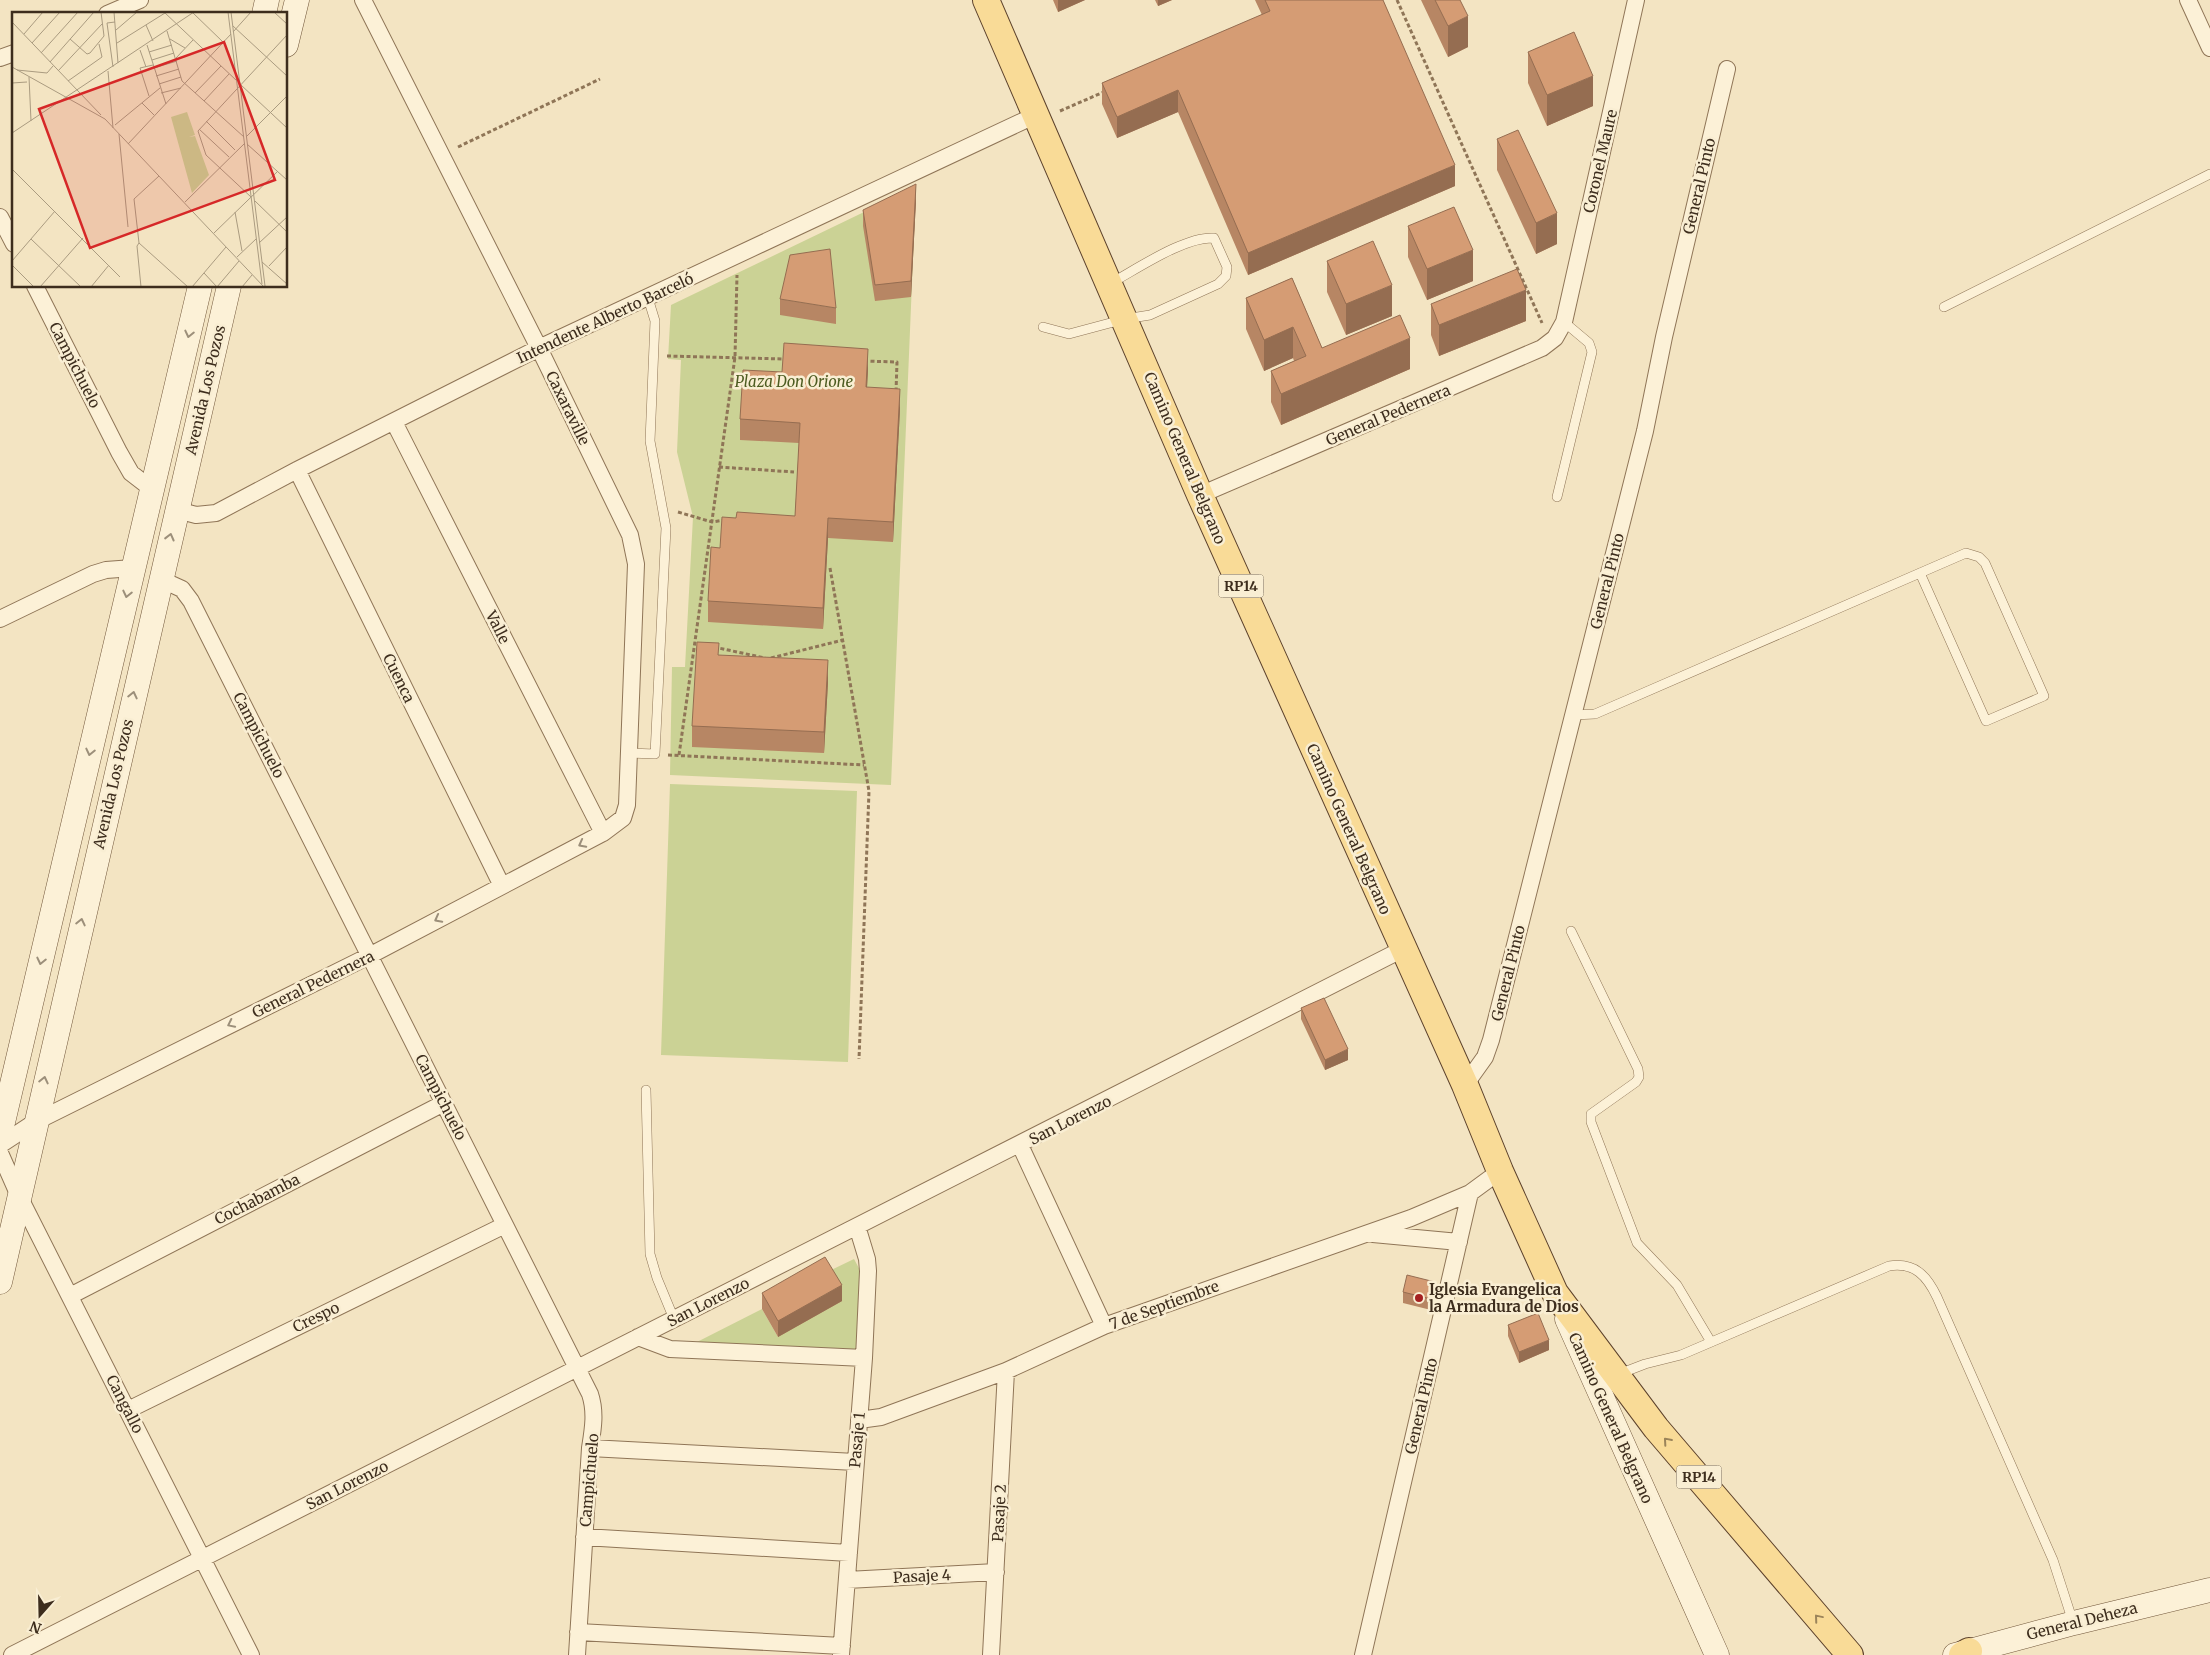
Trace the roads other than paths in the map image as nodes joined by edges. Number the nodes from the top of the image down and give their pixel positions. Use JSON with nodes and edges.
{"nodes":[{"id":1,"x":140,"y":0,"type":"edge"},
{"id":2,"x":297,"y":0,"type":"edge"},
{"id":3,"x":363,"y":0,"type":"edge"},
{"id":4,"x":986,"y":0,"type":"edge"},
{"id":5,"x":1636,"y":0,"type":"edge"},
{"id":6,"x":2188,"y":0,"type":"edge"},
{"id":7,"x":112,"y":12,"type":"edge"},
{"id":8,"x":288,"y":36,"type":"edge"},
{"id":9,"x":2210,"y":48,"type":"edge"},
{"id":10,"x":12,"y":54,"type":"edge"},
{"id":11,"x":0,"y":58,"type":"edge"},
{"id":12,"x":1727,"y":69,"type":"dead end"},
{"id":13,"x":1048,"y":113,"type":"junction"},
{"id":14,"x":2210,"y":174,"type":"edge"},
{"id":15,"x":0,"y":217,"type":"edge"},
{"id":16,"x":12,"y":240,"type":"edge"},
{"id":17,"x":1109,"y":284,"type":"junction"},
{"id":18,"x":36,"y":288,"type":"edge"},
{"id":19,"x":200,"y":288,"type":"edge"},
{"id":20,"x":229,"y":288,"type":"edge"},
{"id":21,"x":648,"y":298,"type":"junction"},
{"id":22,"x":1944,"y":307,"type":"dead end"},
{"id":23,"x":1125,"y":319,"type":"junction"},
{"id":24,"x":1564,"y":322,"type":"junction"},
{"id":25,"x":1042,"y":327,"type":"dead end"},
{"id":26,"x":539,"y":348,"type":"junction"},
{"id":27,"x":394,"y":422,"type":"junction"},
{"id":28,"x":297,"y":470,"type":"junction"},
{"id":29,"x":153,"y":490,"type":"junction"},
{"id":30,"x":1200,"y":495,"type":"junction"},
{"id":31,"x":1557,"y":497,"type":"dead end"},
{"id":32,"x":177,"y":510,"type":"junction"},
{"id":33,"x":133,"y":568,"type":"junction"},
{"id":34,"x":1920,"y":573,"type":"junction"},
{"id":35,"x":160,"y":579,"type":"junction"},
{"id":36,"x":0,"y":619,"type":"edge"},
{"id":37,"x":1574,"y":715,"type":"junction"},
{"id":38,"x":629,"y":753,"type":"junction"},
{"id":39,"x":624,"y":818,"type":"joint"},
{"id":40,"x":603,"y":833,"type":"junction"},
{"id":41,"x":502,"y":886,"type":"junction"},
{"id":42,"x":1571,"y":931,"type":"dead end"},
{"id":43,"x":1403,"y":949,"type":"junction"},
{"id":44,"x":369,"y":956,"type":"junction"},
{"id":45,"x":1465,"y":1084,"type":"junction"},
{"id":46,"x":646,"y":1090,"type":"dead end"},
{"id":47,"x":444,"y":1103,"type":"junction"},
{"id":48,"x":35,"y":1122,"type":"junction"},
{"id":49,"x":0,"y":1135,"type":"edge"},
{"id":50,"x":0,"y":1145,"type":"edge"},
{"id":51,"x":1020,"y":1145,"type":"junction"},
{"id":52,"x":0,"y":1153,"type":"edge"},
{"id":53,"x":1500,"y":1171,"type":"junction"},
{"id":54,"x":1470,"y":1193,"type":"junction"},
{"id":55,"x":19,"y":1196,"type":"junction"},
{"id":56,"x":505,"y":1224,"type":"junction"},
{"id":57,"x":857,"y":1226,"type":"junction"},
{"id":58,"x":1366,"y":1234,"type":"junction"},
{"id":59,"x":1459,"y":1242,"type":"junction"},
{"id":60,"x":0,"y":1282,"type":"edge"},
{"id":61,"x":1556,"y":1293,"type":"junction"},
{"id":62,"x":70,"y":1296,"type":"junction"},
{"id":63,"x":674,"y":1319,"type":"junction"},
{"id":64,"x":1104,"y":1326,"type":"junction"},
{"id":65,"x":638,"y":1337,"type":"junction"},
{"id":66,"x":1711,"y":1342,"type":"junction"},
{"id":67,"x":864,"y":1358,"type":"junction"},
{"id":68,"x":578,"y":1367,"type":"junction"},
{"id":69,"x":1006,"y":1371,"type":"junction"},
{"id":70,"x":1617,"y":1375,"type":"junction"},
{"id":71,"x":128,"y":1410,"type":"junction"},
{"id":72,"x":859,"y":1420,"type":"junction"},
{"id":73,"x":590,"y":1448,"type":"junction"},
{"id":74,"x":855,"y":1462,"type":"junction"},
{"id":75,"x":584,"y":1537,"type":"junction"},
{"id":76,"x":849,"y":1553,"type":"junction"},
{"id":77,"x":204,"y":1558,"type":"junction"},
{"id":78,"x":996,"y":1572,"type":"junction"},
{"id":79,"x":847,"y":1580,"type":"junction"},
{"id":80,"x":2210,"y":1590,"type":"edge"},
{"id":81,"x":2074,"y":1623,"type":"junction"},
{"id":82,"x":578,"y":1632,"type":"junction"},
{"id":83,"x":842,"y":1650,"type":"edge"},
{"id":84,"x":1962,"y":1654,"type":"edge"},
{"id":85,"x":12,"y":1655,"type":"edge"},
{"id":86,"x":251,"y":1655,"type":"edge"},
{"id":87,"x":577,"y":1655,"type":"edge"},
{"id":88,"x":992,"y":1655,"type":"edge"},
{"id":89,"x":1363,"y":1655,"type":"edge"},
{"id":90,"x":1717,"y":1655,"type":"edge"},
{"id":91,"x":1850,"y":1655,"type":"edge"}],
"edges":[{"from":1,"to":7,"type":"street"},
{"from":2,"to":8,"type":"street"},
{"from":3,"to":26,"type":"street","name":"Caxaraville"},
{"from":4,"to":13,"type":"main road","name":"Camino General Belgrano","number":"RP14"},
{"from":5,"to":24,"type":"street","name":"Coronel Maure"},
{"from":6,"to":9,"type":"street"},
{"from":10,"to":11,"type":"street"},
{"from":12,"to":37,"type":"street","name":"General Pinto"},
{"from":13,"to":17,"type":"main road","name":"Camino General Belgrano","number":"RP14"},
{"from":13,"to":21,"type":"street","name":"Intendente Alberto Barceló"},
{"from":14,"to":22,"type":"lane"},
{"from":15,"to":16,"type":"street"},
{"from":17,"to":23,"type":"main road","name":"Camino General Belgrano","number":"RP14"},
{"from":17,"to":23,"type":"lane"},
{"from":18,"to":29,"type":"street","name":"Campichuelo"},
{"from":19,"to":29,"type":"street","name":"Avenida Los Pozos","one_way":true},
{"from":20,"to":32,"type":"street","name":"Avenida Los Pozos"},
{"from":21,"to":26,"type":"street","name":"Intendente Alberto Barceló"},
{"from":21,"to":38,"type":"lane"},
{"from":23,"to":25,"type":"lane"},
{"from":23,"to":30,"type":"main road","name":"Camino General Belgrano","number":"RP14"},
{"from":24,"to":30,"type":"street","name":"General Pedernera"},
{"from":24,"to":31,"type":"lane"},
{"from":26,"to":27,"type":"street","name":"Intendente Alberto Barceló"},
{"from":26,"to":38,"type":"street","name":"Caxaraville"},
{"from":27,"to":28,"type":"street","name":"Intendente Alberto Barceló"},
{"from":27,"to":40,"type":"street","name":"Valle"},
{"from":28,"to":32,"type":"street","name":"Intendente Alberto Barceló"},
{"from":28,"to":41,"type":"street","name":"Cuenca"},
{"from":29,"to":33,"type":"street","name":"Avenida Los Pozos"},
{"from":30,"to":43,"type":"main road","name":"Camino General Belgrano","number":"RP14"},
{"from":35,"to":32,"type":"street","name":"Avenida Los Pozos","one_way":true},
{"from":33,"to":36,"type":"street"},
{"from":33,"to":49,"type":"street","name":"Avenida Los Pozos","one_way":true},
{"from":34,"to":34,"type":"lane"},
{"from":34,"to":37,"type":"lane"},
{"from":35,"to":44,"type":"street","name":"Campichuelo"},
{"from":48,"to":35,"type":"street","name":"Avenida Los Pozos","one_way":true},
{"from":37,"to":45,"type":"street","name":"General Pinto"},
{"from":38,"to":39,"type":"street","name":"Caxaraville"},
{"from":39,"to":40,"type":"street","name":"General Pedernera"},
{"from":40,"to":41,"type":"street","name":"General Pedernera","one_way":true},
{"from":41,"to":44,"type":"street","name":"General Pedernera","one_way":true},
{"from":42,"to":66,"type":"lane"},
{"from":43,"to":45,"type":"main road","name":"Camino General Belgrano","number":"RP14"},
{"from":43,"to":51,"type":"street","name":"San Lorenzo"},
{"from":44,"to":47,"type":"street","name":"Campichuelo"},
{"from":44,"to":48,"type":"street","name":"General Pedernera","one_way":true},
{"from":45,"to":53,"type":"main road","name":"Camino General Belgrano","number":"RP14"},
{"from":46,"to":63,"type":"lane"},
{"from":47,"to":56,"type":"street","name":"Campichuelo"},
{"from":47,"to":62,"type":"street","name":"Cochabamba"},
{"from":48,"to":50,"type":"street","name":"General Pedernera"},
{"from":48,"to":55,"type":"street","name":"Avenida Los Pozos"},
{"from":51,"to":57,"type":"street","name":"San Lorenzo"},
{"from":51,"to":64,"type":"street"},
{"from":52,"to":55,"type":"street","name":"Cangallo"},
{"from":53,"to":54,"type":"street"},
{"from":53,"to":61,"type":"main road","name":"Camino General Belgrano","number":"RP14"},
{"from":54,"to":58,"type":"street","name":"7 de Septiembre"},
{"from":54,"to":59,"type":"street","name":"General Pinto"},
{"from":55,"to":60,"type":"street","name":"Avenida Los Pozos"},
{"from":55,"to":62,"type":"street","name":"Cangallo"},
{"from":56,"to":68,"type":"street","name":"Campichuelo"},
{"from":56,"to":71,"type":"street","name":"Crespo"},
{"from":57,"to":63,"type":"street","name":"San Lorenzo"},
{"from":57,"to":67,"type":"street","name":"Pasaje 1"},
{"from":58,"to":59,"type":"street"},
{"from":58,"to":64,"type":"street","name":"7 de Septiembre"},
{"from":59,"to":89,"type":"street","name":"General Pinto"},
{"from":61,"to":70,"type":"main road","number":"RP14"},
{"from":61,"to":90,"type":"street","name":"Camino General Belgrano"},
{"from":62,"to":71,"type":"street","name":"Cangallo"},
{"from":63,"to":65,"type":"street","name":"San Lorenzo"},
{"from":64,"to":69,"type":"street","name":"7 de Septiembre"},
{"from":65,"to":67,"type":"street"},
{"from":65,"to":68,"type":"street","name":"San Lorenzo"},
{"from":66,"to":70,"type":"lane"},
{"from":66,"to":81,"type":"lane"},
{"from":67,"to":72,"type":"street","name":"Pasaje 1"},
{"from":68,"to":73,"type":"street","name":"Campichuelo"},
{"from":68,"to":77,"type":"street","name":"San Lorenzo"},
{"from":69,"to":72,"type":"street","name":"7 de Septiembre"},
{"from":69,"to":78,"type":"street","name":"Pasaje 2"},
{"from":91,"to":70,"type":"main road","number":"RP14","one_way":true},
{"from":71,"to":77,"type":"street","name":"Cangallo"},
{"from":72,"to":74,"type":"street","name":"Pasaje 1"},
{"from":73,"to":74,"type":"street"},
{"from":73,"to":75,"type":"street","name":"Campichuelo"},
{"from":74,"to":76,"type":"street","name":"Pasaje 1"},
{"from":75,"to":76,"type":"street"},
{"from":75,"to":82,"type":"street","name":"Campichuelo"},
{"from":76,"to":79,"type":"street","name":"Pasaje 1"},
{"from":77,"to":85,"type":"street","name":"San Lorenzo"},
{"from":77,"to":86,"type":"street","name":"Cangallo"},
{"from":78,"to":79,"type":"street","name":"Pasaje 4"},
{"from":78,"to":88,"type":"street","name":"Pasaje 2"},
{"from":79,"to":83,"type":"street","name":"Pasaje 1"},
{"from":80,"to":81,"type":"street","name":"General Deheza"},
{"from":81,"to":84,"type":"street","name":"General Deheza"},
{"from":82,"to":83,"type":"street"},
{"from":82,"to":87,"type":"street","name":"Campichuelo"}]}
